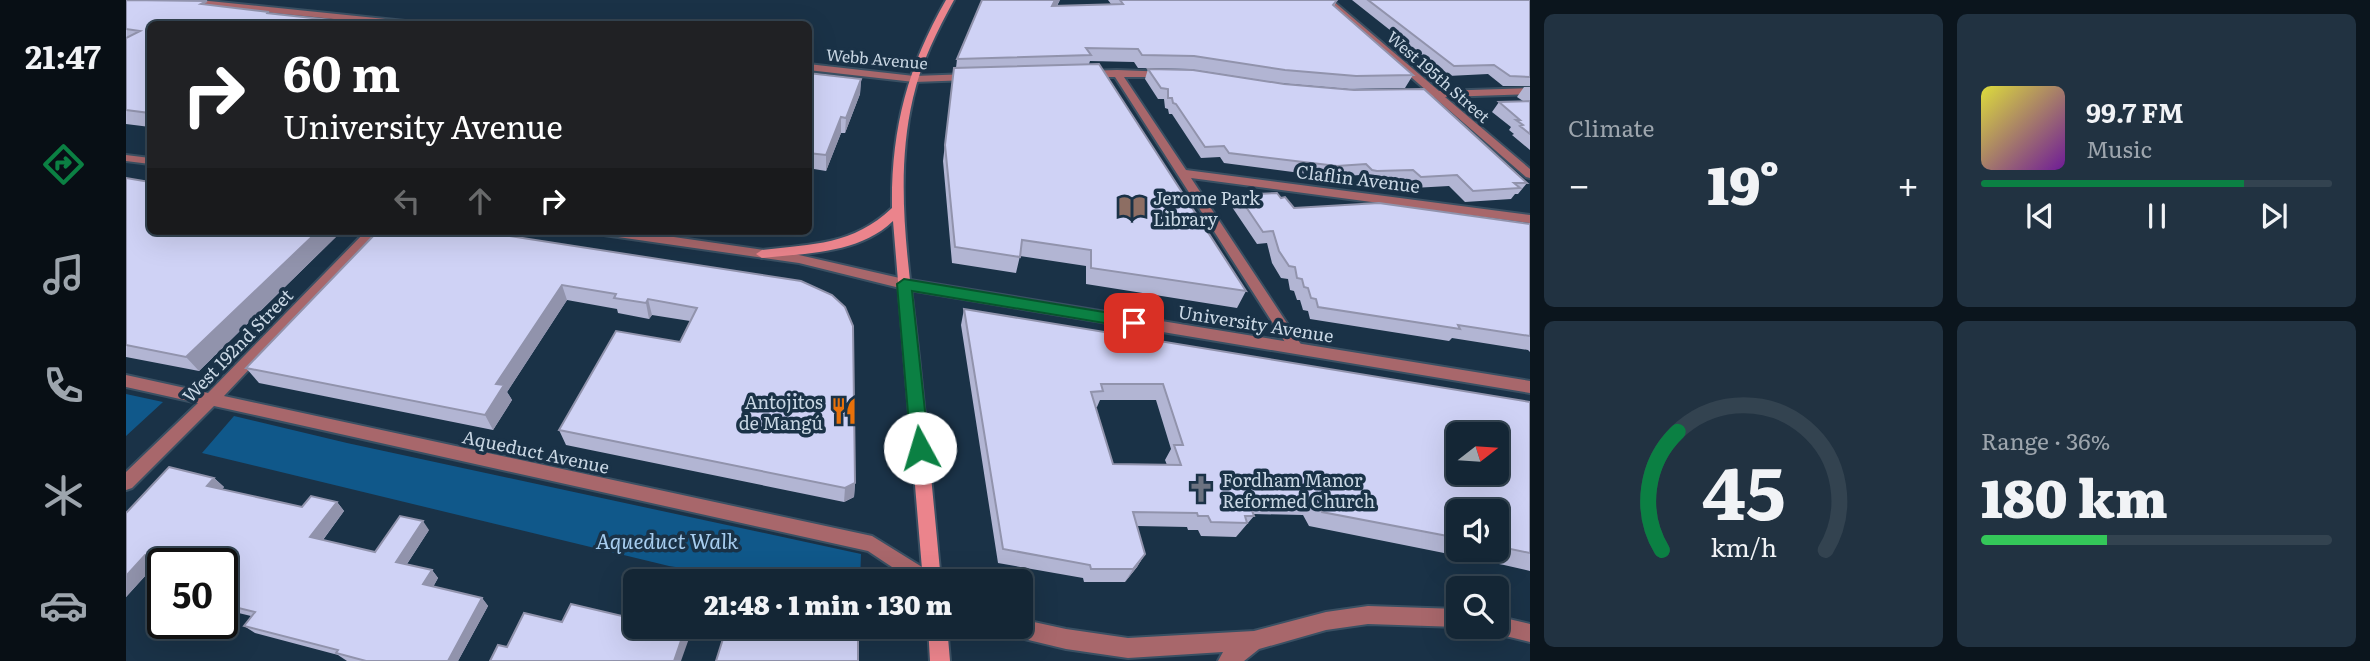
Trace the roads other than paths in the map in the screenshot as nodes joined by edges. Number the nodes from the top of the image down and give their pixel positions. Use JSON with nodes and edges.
{"nodes":[{"id":1,"x":174,"y":0,"type":"edge"},
{"id":2,"x":950,"y":0,"type":"edge"},
{"id":3,"x":1327,"y":0,"type":"edge"},
{"id":4,"x":376,"y":21,"type":"edge"},
{"id":5,"x":812,"y":68,"type":"edge"},
{"id":6,"x":1117,"y":73,"type":"junction"},
{"id":7,"x":1076,"y":74,"type":"edge"},
{"id":8,"x":1177,"y":75,"type":"edge"},
{"id":9,"x":982,"y":77,"type":"edge"},
{"id":10,"x":914,"y":79,"type":"junction"},
{"id":11,"x":1530,"y":91,"type":"edge"},
{"id":12,"x":1400,"y":95,"type":"edge"},
{"id":13,"x":1438,"y":95,"type":"junction"},
{"id":14,"x":126,"y":158,"type":"edge"},
{"id":15,"x":147,"y":161,"type":"edge"},
{"id":16,"x":1182,"y":173,"type":"junction"},
{"id":17,"x":1530,"y":176,"type":"edge"},
{"id":18,"x":899,"y":208,"type":"junction"},
{"id":19,"x":1530,"y":219,"type":"edge"},
{"id":20,"x":369,"y":235,"type":"edge"},
{"id":21,"x":631,"y":235,"type":"edge"},
{"id":22,"x":762,"y":254,"type":"junction"},
{"id":23,"x":904,"y":284,"type":"junction"},
{"id":24,"x":1297,"y":349,"type":"junction"},
{"id":25,"x":126,"y":381,"type":"edge"},
{"id":26,"x":1530,"y":387,"type":"edge"},
{"id":27,"x":212,"y":399,"type":"junction"},
{"id":28,"x":126,"y":483,"type":"edge"},
{"id":29,"x":911,"y":569,"type":"edge"},
{"id":30,"x":929,"y":569,"type":"edge"},
{"id":31,"x":1446,"y":618,"type":"edge"},
{"id":32,"x":1509,"y":628,"type":"edge"},
{"id":33,"x":1033,"y":632,"type":"edge"},
{"id":34,"x":1530,"y":633,"type":"edge"},
{"id":35,"x":938,"y":639,"type":"edge"},
{"id":36,"x":1255,"y":641,"type":"junction"},
{"id":37,"x":940,"y":661,"type":"edge"},
{"id":38,"x":1228,"y":661,"type":"edge"}],
"edges":[{"from":1,"to":4,"type":"street"},
{"from":2,"to":10,"type":"main road"},
{"from":3,"to":13,"type":"street","name":"West 195th Street"},
{"from":5,"to":10,"type":"street","name":"Webb Avenue"},
{"from":6,"to":7,"type":"street"},
{"from":6,"to":8,"type":"street"},
{"from":6,"to":16,"type":"street"},
{"from":9,"to":10,"type":"street","name":"Webb Avenue"},
{"from":10,"to":18,"type":"main road"},
{"from":11,"to":13,"type":"street"},
{"from":12,"to":13,"type":"street"},
{"from":13,"to":17,"type":"street","name":"West 195th Street"},
{"from":14,"to":15,"type":"street"},
{"from":16,"to":19,"type":"street","name":"Claflin Avenue"},
{"from":16,"to":24,"type":"street"},
{"from":18,"to":22,"type":"main road"},
{"from":18,"to":23,"type":"main road"},
{"from":20,"to":27,"type":"street","name":"West 192nd Street"},
{"from":21,"to":22,"type":"street","name":"University Avenue"},
{"from":22,"to":23,"type":"street","name":"University Avenue"},
{"from":23,"to":24,"type":"street","name":"University Avenue"},
{"from":23,"to":30,"type":"main road"},
{"from":24,"to":26,"type":"street","name":"University Avenue"},
{"from":25,"to":27,"type":"street","name":"Aqueduct Avenue"},
{"from":27,"to":28,"type":"street","name":"West 192nd Street"},
{"from":27,"to":29,"type":"street","name":"Aqueduct Avenue"},
{"from":31,"to":36,"type":"street"},
{"from":32,"to":34,"type":"street"},
{"from":33,"to":36,"type":"street"},
{"from":35,"to":37,"type":"main road"},
{"from":36,"to":38,"type":"street"}]}
